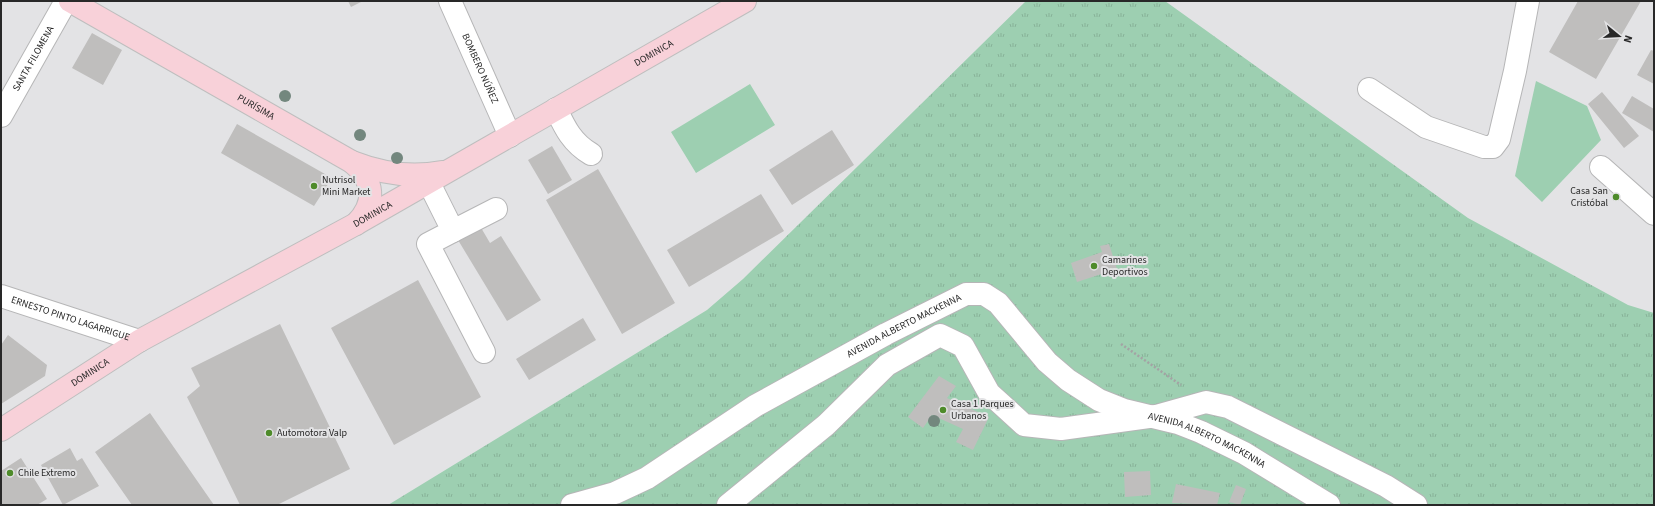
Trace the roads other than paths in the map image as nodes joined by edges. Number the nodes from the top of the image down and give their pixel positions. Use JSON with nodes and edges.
{"nodes":[{"id":1,"x":66,"y":1,"type":"edge"},
{"id":2,"x":70,"y":1,"type":"edge"},
{"id":3,"x":450,"y":1,"type":"edge"},
{"id":4,"x":745,"y":1,"type":"edge"},
{"id":5,"x":1528,"y":1,"type":"edge"},
{"id":6,"x":1369,"y":89,"type":"dead end"},
{"id":7,"x":556,"y":109,"type":"junction"},
{"id":8,"x":1,"y":116,"type":"edge"},
{"id":9,"x":510,"y":136,"type":"junction"},
{"id":10,"x":591,"y":154,"type":"dead end"},
{"id":11,"x":352,"y":162,"type":"junction"},
{"id":12,"x":1601,"y":167,"type":"dead end"},
{"id":13,"x":454,"y":169,"type":"junction"},
{"id":14,"x":429,"y":183,"type":"junction"},
{"id":15,"x":496,"y":208,"type":"dead end"},
{"id":16,"x":1654,"y":214,"type":"edge"},
{"id":17,"x":354,"y":225,"type":"junction"},
{"id":18,"x":453,"y":231,"type":"junction"},
{"id":19,"x":1,"y":296,"type":"edge"},
{"id":20,"x":139,"y":341,"type":"junction"},
{"id":21,"x":484,"y":352,"type":"dead end"},
{"id":22,"x":1156,"y":416,"type":"junction"},
{"id":23,"x":1,"y":430,"type":"edge"},
{"id":24,"x":572,"y":505,"type":"edge"},
{"id":25,"x":728,"y":505,"type":"edge"},
{"id":26,"x":1329,"y":505,"type":"edge"},
{"id":27,"x":1416,"y":505,"type":"edge"}],
"edges":[{"from":1,"to":8,"type":"street","name":"SANTA FILOMENA"},
{"from":2,"to":11,"type":"main road","name":"PURÍSIMA"},
{"from":3,"to":9,"type":"street","name":"BOMBERO NÚÑEZ"},
{"from":4,"to":7,"type":"main road","name":"DOMINICA"},
{"from":5,"to":6,"type":"street"},
{"from":7,"to":9,"type":"main road","name":"DOMINICA"},
{"from":7,"to":10,"type":"street"},
{"from":9,"to":13,"type":"main road","name":"DOMINICA"},
{"from":11,"to":13,"type":"main road","name":"PURÍSIMA"},
{"from":11,"to":17,"type":"main road"},
{"from":12,"to":16,"type":"street"},
{"from":13,"to":14,"type":"main road","name":"DOMINICA"},
{"from":14,"to":17,"type":"main road","name":"DOMINICA"},
{"from":14,"to":18,"type":"street"},
{"from":15,"to":18,"type":"street"},
{"from":17,"to":20,"type":"main road","name":"DOMINICA"},
{"from":18,"to":21,"type":"street"},
{"from":19,"to":20,"type":"street","name":"ERNESTO PINTO LAGARRIGUE"},
{"from":20,"to":23,"type":"main road","name":"DOMINICA"},
{"from":22,"to":24,"type":"street","name":"AVENIDA ALBERTO MACKENNA"},
{"from":22,"to":25,"type":"street"},
{"from":22,"to":26,"type":"street","name":"AVENIDA ALBERTO MACKENNA"},
{"from":22,"to":27,"type":"street"}]}
